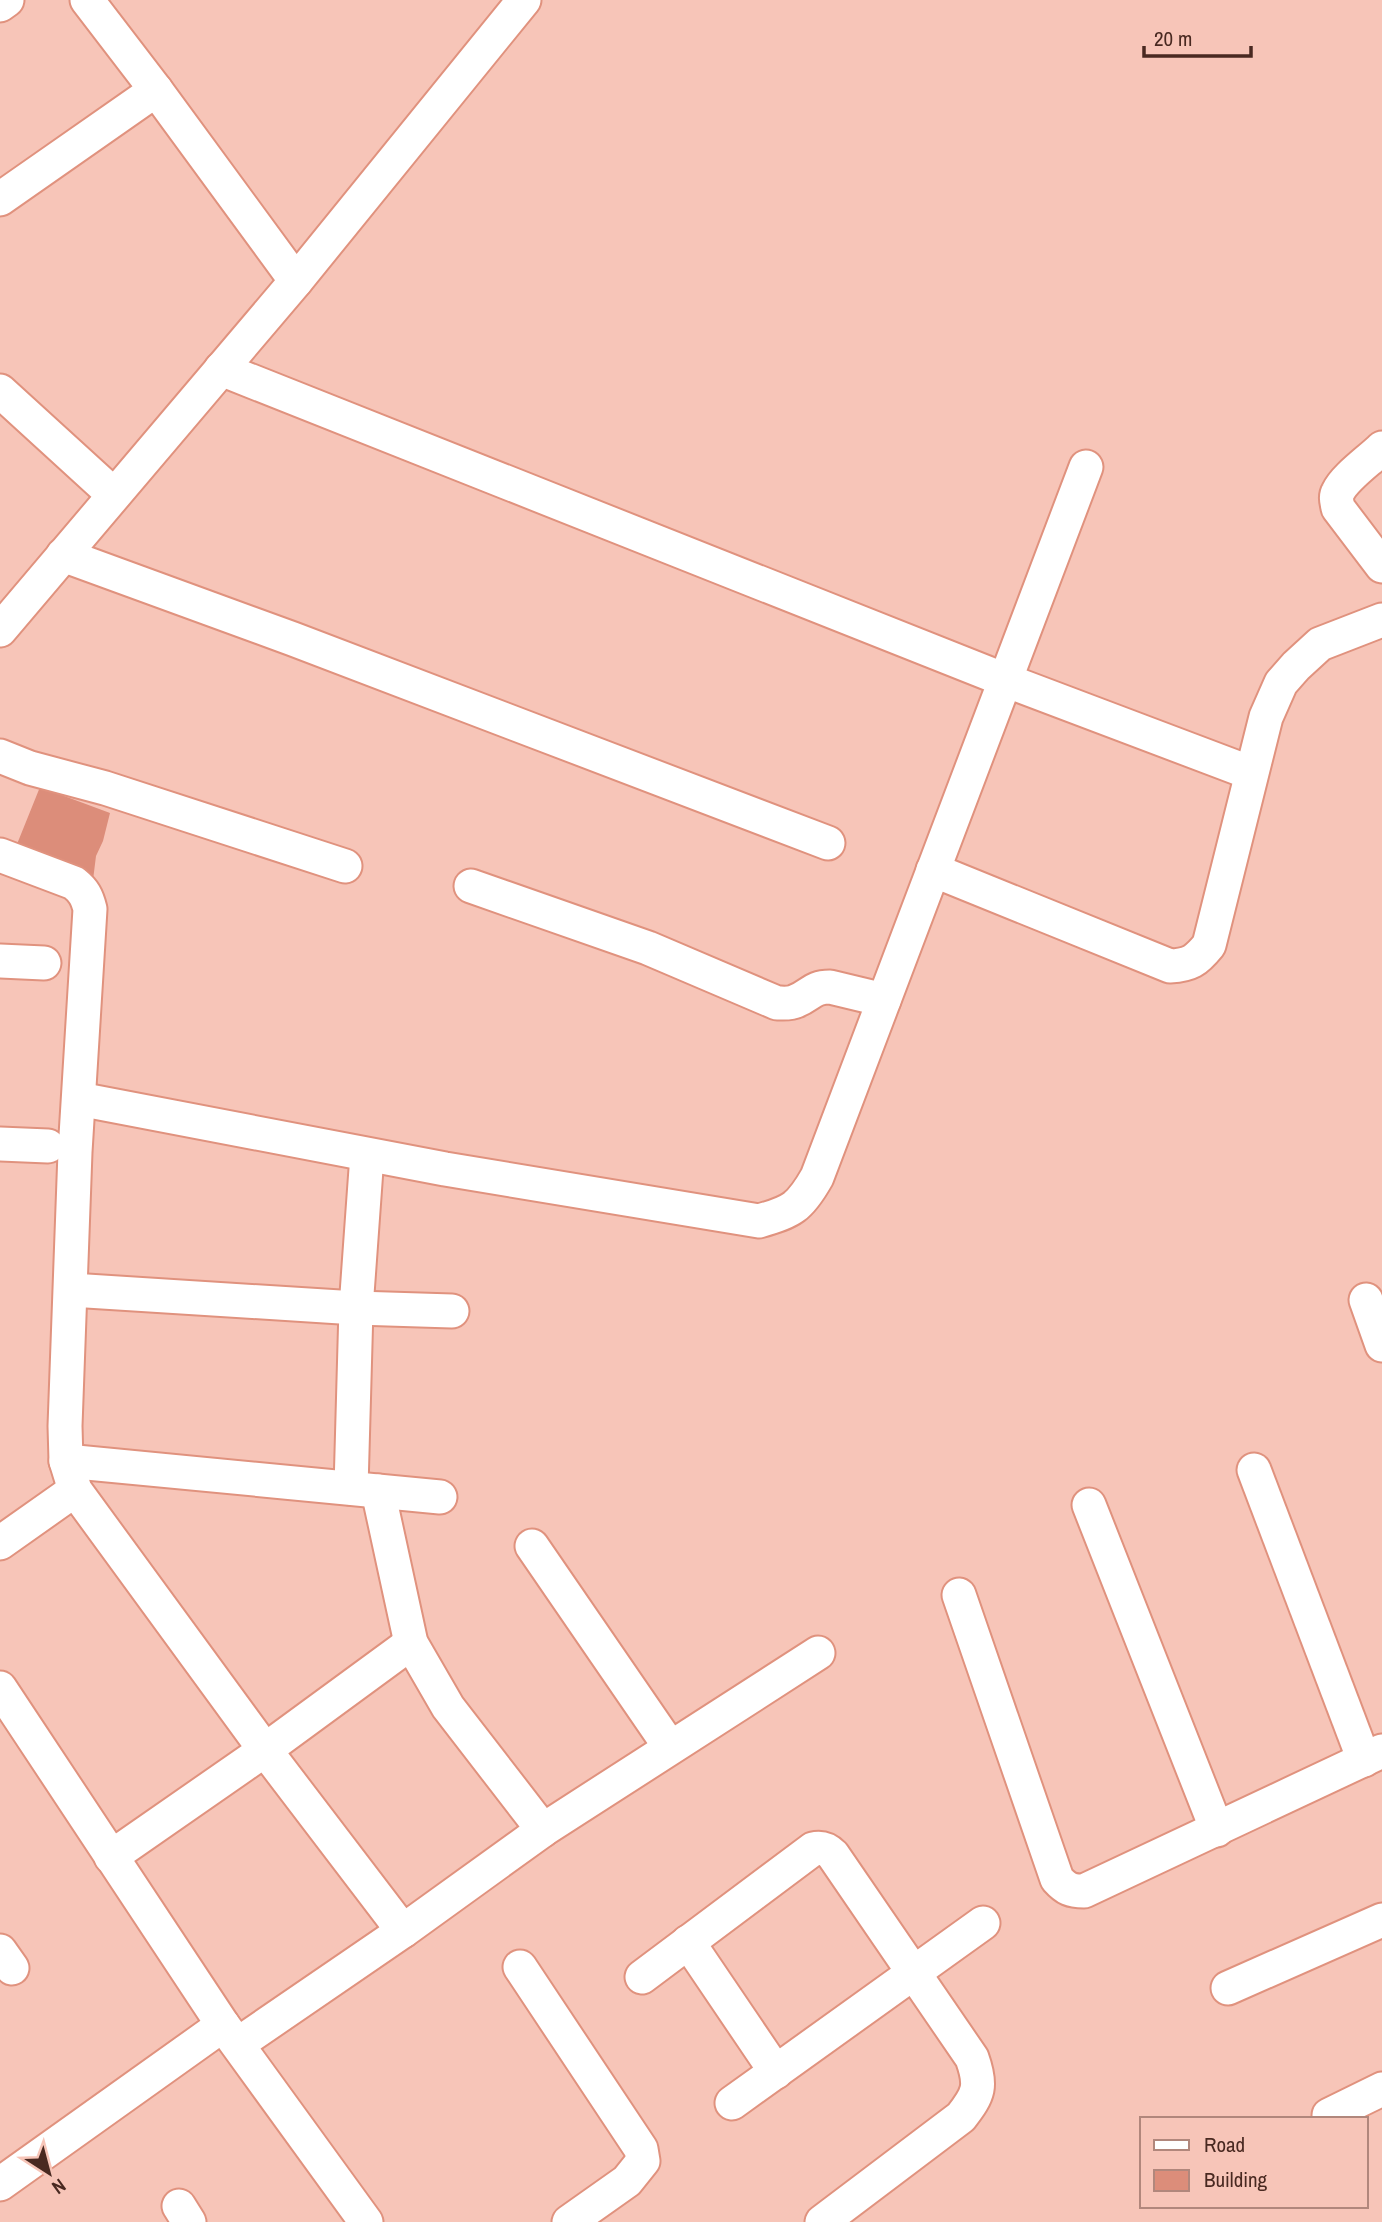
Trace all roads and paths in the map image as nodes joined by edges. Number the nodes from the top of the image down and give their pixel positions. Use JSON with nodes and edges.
{"nodes":[{"id":1,"x":7,"y":0,"type":"edge"},
{"id":2,"x":87,"y":0,"type":"edge"},
{"id":3,"x":524,"y":0,"type":"edge"},
{"id":4,"x":0,"y":5,"type":"edge"},
{"id":5,"x":156,"y":90,"type":"junction"},
{"id":6,"x":0,"y":199,"type":"edge"},
{"id":7,"x":296,"y":281,"type":"junction"},
{"id":8,"x":221,"y":369,"type":"junction"},
{"id":9,"x":0,"y":391,"type":"edge"},
{"id":10,"x":1382,"y":448,"type":"edge"},
{"id":11,"x":1086,"y":467,"type":"dead end"},
{"id":12,"x":114,"y":495,"type":"junction"},
{"id":13,"x":63,"y":555,"type":"junction"},
{"id":14,"x":1382,"y":566,"type":"edge"},
{"id":15,"x":1382,"y":620,"type":"edge"},
{"id":16,"x":0,"y":630,"type":"edge"},
{"id":17,"x":1005,"y":680,"type":"junction"},
{"id":18,"x":0,"y":756,"type":"edge"},
{"id":19,"x":1251,"y":773,"type":"junction"},
{"id":20,"x":828,"y":843,"type":"dead end"},
{"id":21,"x":0,"y":855,"type":"edge"},
{"id":22,"x":345,"y":866,"type":"dead end"},
{"id":23,"x":933,"y":870,"type":"junction"},
{"id":24,"x":471,"y":886,"type":"dead end"},
{"id":25,"x":0,"y":961,"type":"edge"},
{"id":26,"x":44,"y":963,"type":"dead end"},
{"id":27,"x":884,"y":1000,"type":"junction"},
{"id":28,"x":79,"y":1099,"type":"junction"},
{"id":29,"x":0,"y":1144,"type":"edge"},
{"id":30,"x":48,"y":1146,"type":"dead end"},
{"id":31,"x":368,"y":1155,"type":"junction"},
{"id":32,"x":71,"y":1290,"type":"junction"},
{"id":33,"x":1366,"y":1300,"type":"dead end"},
{"id":34,"x":356,"y":1308,"type":"junction"},
{"id":35,"x":452,"y":1311,"type":"dead end"},
{"id":36,"x":1382,"y":1345,"type":"edge"},
{"id":37,"x":1254,"y":1470,"type":"dead end"},
{"id":38,"x":70,"y":1475,"type":"junction"},
{"id":39,"x":364,"y":1489,"type":"junction"},
{"id":40,"x":440,"y":1497,"type":"dead end"},
{"id":41,"x":1089,"y":1505,"type":"dead end"},
{"id":42,"x":0,"y":1543,"type":"edge"},
{"id":43,"x":533,"y":1546,"type":"dead end"},
{"id":44,"x":959,"y":1595,"type":"dead end"},
{"id":45,"x":411,"y":1643,"type":"junction"},
{"id":46,"x":818,"y":1653,"type":"dead end"},
{"id":47,"x":0,"y":1688,"type":"edge"},
{"id":48,"x":670,"y":1747,"type":"junction"},
{"id":49,"x":265,"y":1750,"type":"junction"},
{"id":50,"x":1373,"y":1756,"type":"edge"},
{"id":51,"x":543,"y":1830,"type":"junction"},
{"id":52,"x":1217,"y":1830,"type":"junction"},
{"id":53,"x":111,"y":1857,"type":"junction"},
{"id":54,"x":1382,"y":1920,"type":"edge"},
{"id":55,"x":983,"y":1923,"type":"dead end"},
{"id":56,"x":403,"y":1931,"type":"junction"},
{"id":57,"x":688,"y":1942,"type":"junction"},
{"id":58,"x":520,"y":1967,"type":"dead end"},
{"id":59,"x":914,"y":1973,"type":"junction"},
{"id":60,"x":642,"y":1977,"type":"dead end"},
{"id":61,"x":1228,"y":1987,"type":"dead end"},
{"id":62,"x":230,"y":2034,"type":"junction"},
{"id":63,"x":776,"y":2072,"type":"junction"},
{"id":64,"x":1382,"y":2089,"type":"edge"},
{"id":65,"x":732,"y":2104,"type":"dead end"},
{"id":66,"x":1329,"y":2115,"type":"dead end"},
{"id":67,"x":0,"y":2184,"type":"edge"},
{"id":68,"x":366,"y":2222,"type":"edge"},
{"id":69,"x":569,"y":2222,"type":"edge"},
{"id":70,"x":822,"y":2222,"type":"edge"}],
"edges":[{"from":1,"to":4,"type":"street"},
{"from":2,"to":5,"type":"street"},
{"from":3,"to":7,"type":"street"},
{"from":5,"to":6,"type":"street"},
{"from":5,"to":7,"type":"street"},
{"from":7,"to":8,"type":"street"},
{"from":8,"to":12,"type":"street"},
{"from":8,"to":17,"type":"street"},
{"from":9,"to":12,"type":"street"},
{"from":10,"to":14,"type":"street"},
{"from":11,"to":17,"type":"street"},
{"from":12,"to":13,"type":"street"},
{"from":13,"to":16,"type":"street"},
{"from":13,"to":20,"type":"street"},
{"from":15,"to":19,"type":"street"},
{"from":17,"to":19,"type":"street"},
{"from":17,"to":23,"type":"street"},
{"from":18,"to":22,"type":"street"},
{"from":19,"to":23,"type":"street"},
{"from":21,"to":28,"type":"street"},
{"from":23,"to":27,"type":"street"},
{"from":24,"to":27,"type":"street"},
{"from":25,"to":26,"type":"street"},
{"from":27,"to":31,"type":"street"},
{"from":28,"to":31,"type":"street"},
{"from":28,"to":32,"type":"street"},
{"from":29,"to":30,"type":"street"},
{"from":31,"to":34,"type":"street"},
{"from":32,"to":34,"type":"street"},
{"from":32,"to":38,"type":"street"},
{"from":33,"to":36,"type":"street"},
{"from":34,"to":35,"type":"street"},
{"from":34,"to":39,"type":"street"},
{"from":37,"to":50,"type":"street"},
{"from":38,"to":39,"type":"street"},
{"from":38,"to":42,"type":"street"},
{"from":38,"to":49,"type":"street"},
{"from":39,"to":40,"type":"street"},
{"from":39,"to":45,"type":"street"},
{"from":41,"to":52,"type":"street"},
{"from":43,"to":48,"type":"street"},
{"from":44,"to":52,"type":"street"},
{"from":45,"to":49,"type":"street"},
{"from":45,"to":51,"type":"street"},
{"from":46,"to":48,"type":"street"},
{"from":47,"to":53,"type":"street"},
{"from":48,"to":51,"type":"street"},
{"from":49,"to":53,"type":"street"},
{"from":49,"to":56,"type":"street"},
{"from":50,"to":52,"type":"street"},
{"from":51,"to":56,"type":"street"},
{"from":53,"to":62,"type":"street"},
{"from":54,"to":61,"type":"street"},
{"from":55,"to":59,"type":"street"},
{"from":56,"to":62,"type":"street"},
{"from":57,"to":59,"type":"street"},
{"from":57,"to":60,"type":"street"},
{"from":57,"to":63,"type":"street"},
{"from":58,"to":69,"type":"street"},
{"from":59,"to":63,"type":"street"},
{"from":59,"to":70,"type":"street"},
{"from":62,"to":67,"type":"street"},
{"from":62,"to":68,"type":"street"},
{"from":63,"to":65,"type":"street"},
{"from":64,"to":66,"type":"street"}]}
